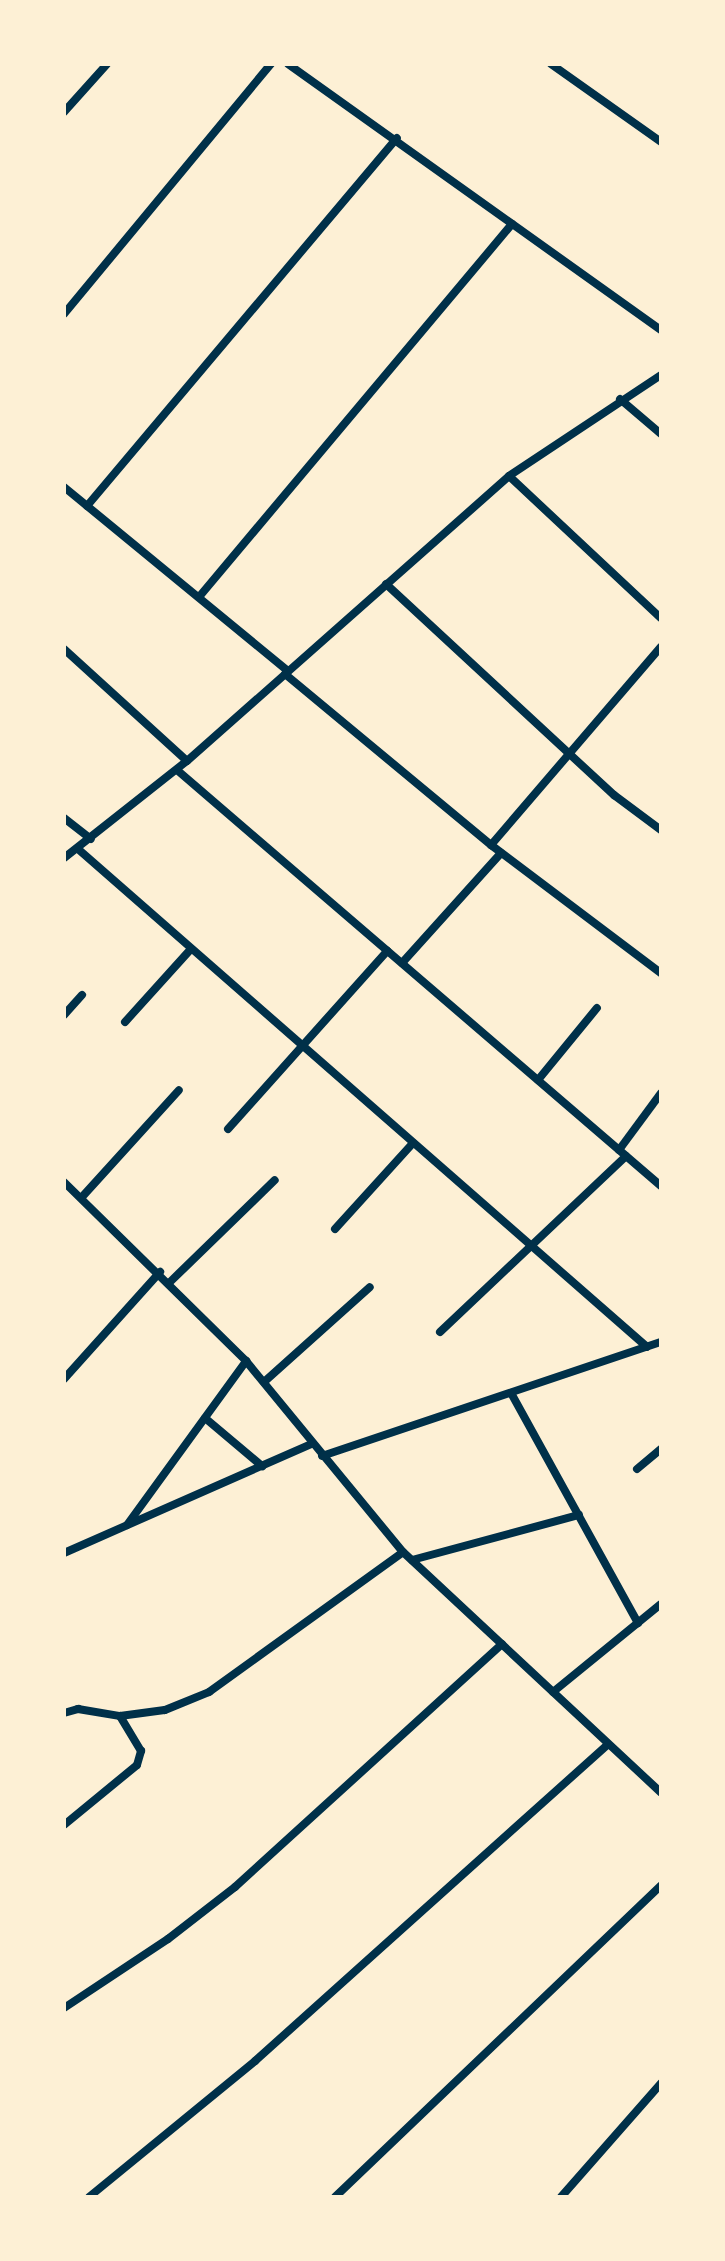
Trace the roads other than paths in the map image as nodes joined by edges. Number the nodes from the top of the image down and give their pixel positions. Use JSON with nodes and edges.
{"nodes":[{"id":1,"x":107,"y":64,"type":"edge"},
{"id":2,"x":271,"y":64,"type":"edge"},
{"id":3,"x":288,"y":64,"type":"edge"},
{"id":4,"x":551,"y":64,"type":"edge"},
{"id":5,"x":64,"y":112,"type":"edge"},
{"id":6,"x":397,"y":138,"type":"junction"},
{"id":7,"x":661,"y":142,"type":"edge"},
{"id":8,"x":512,"y":224,"type":"junction"},
{"id":9,"x":66,"y":307,"type":"edge"},
{"id":10,"x":661,"y":330,"type":"edge"},
{"id":11,"x":661,"y":375,"type":"edge"},
{"id":12,"x":620,"y":399,"type":"junction"},
{"id":13,"x":661,"y":434,"type":"edge"},
{"id":14,"x":509,"y":476,"type":"junction"},
{"id":15,"x":64,"y":487,"type":"edge"},
{"id":16,"x":87,"y":506,"type":"junction"},
{"id":17,"x":386,"y":584,"type":"junction"},
{"id":18,"x":199,"y":597,"type":"junction"},
{"id":19,"x":661,"y":618,"type":"edge"},
{"id":20,"x":661,"y":647,"type":"edge"},
{"id":21,"x":64,"y":649,"type":"edge"},
{"id":22,"x":286,"y":672,"type":"junction"},
{"id":23,"x":569,"y":753,"type":"junction"},
{"id":24,"x":187,"y":761,"type":"junction"},
{"id":25,"x":177,"y":770,"type":"junction"},
{"id":26,"x":64,"y":818,"type":"edge"},
{"id":27,"x":661,"y":830,"type":"edge"},
{"id":28,"x":91,"y":839,"type":"junction"},
{"id":29,"x":491,"y":845,"type":"junction"},
{"id":30,"x":78,"y":849,"type":"junction"},
{"id":31,"x":501,"y":853,"type":"junction"},
{"id":32,"x":64,"y":858,"type":"edge"},
{"id":33,"x":191,"y":949,"type":"junction"},
{"id":34,"x":387,"y":951,"type":"junction"},
{"id":35,"x":402,"y":963,"type":"junction"},
{"id":36,"x":661,"y":973,"type":"edge"},
{"id":37,"x":82,"y":995,"type":"dead end"},
{"id":38,"x":597,"y":1008,"type":"dead end"},
{"id":39,"x":64,"y":1015,"type":"edge"},
{"id":40,"x":125,"y":1022,"type":"dead end"},
{"id":41,"x":302,"y":1046,"type":"junction"},
{"id":42,"x":538,"y":1080,"type":"junction"},
{"id":43,"x":179,"y":1090,"type":"dead end"},
{"id":44,"x":661,"y":1093,"type":"edge"},
{"id":45,"x":228,"y":1129,"type":"dead end"},
{"id":46,"x":413,"y":1143,"type":"junction"},
{"id":47,"x":623,"y":1153,"type":"junction"},
{"id":48,"x":275,"y":1180,"type":"dead end"},
{"id":49,"x":65,"y":1184,"type":"edge"},
{"id":50,"x":661,"y":1186,"type":"edge"},
{"id":51,"x":82,"y":1197,"type":"junction"},
{"id":52,"x":335,"y":1229,"type":"dead end"},
{"id":53,"x":531,"y":1246,"type":"junction"},
{"id":54,"x":160,"y":1272,"type":"junction"},
{"id":55,"x":170,"y":1282,"type":"junction"},
{"id":56,"x":370,"y":1287,"type":"dead end"},
{"id":57,"x":440,"y":1332,"type":"dead end"},
{"id":58,"x":661,"y":1342,"type":"edge"},
{"id":59,"x":647,"y":1347,"type":"junction"},
{"id":60,"x":246,"y":1361,"type":"junction"},
{"id":61,"x":64,"y":1379,"type":"edge"},
{"id":62,"x":264,"y":1382,"type":"junction"},
{"id":63,"x":511,"y":1393,"type":"junction"},
{"id":64,"x":205,"y":1418,"type":"junction"},
{"id":65,"x":311,"y":1444,"type":"junction"},
{"id":66,"x":661,"y":1449,"type":"edge"},
{"id":67,"x":322,"y":1456,"type":"junction"},
{"id":68,"x":262,"y":1466,"type":"junction"},
{"id":69,"x":637,"y":1469,"type":"dead end"},
{"id":70,"x":579,"y":1515,"type":"junction"},
{"id":71,"x":127,"y":1526,"type":"junction"},
{"id":72,"x":403,"y":1552,"type":"junction"},
{"id":73,"x":64,"y":1553,"type":"edge"},
{"id":74,"x":412,"y":1560,"type":"junction"},
{"id":75,"x":661,"y":1604,"type":"edge"},
{"id":76,"x":638,"y":1623,"type":"junction"},
{"id":77,"x":502,"y":1644,"type":"junction"},
{"id":78,"x":553,"y":1692,"type":"junction"},
{"id":79,"x":64,"y":1713,"type":"edge"},
{"id":80,"x":120,"y":1716,"type":"junction"},
{"id":81,"x":608,"y":1744,"type":"junction"},
{"id":82,"x":661,"y":1793,"type":"edge"},
{"id":83,"x":64,"y":1825,"type":"edge"},
{"id":84,"x":661,"y":1885,"type":"edge"},
{"id":85,"x":64,"y":2008,"type":"edge"},
{"id":86,"x":661,"y":2083,"type":"edge"},
{"id":87,"x":89,"y":2197,"type":"edge"},
{"id":88,"x":335,"y":2197,"type":"edge"},
{"id":89,"x":561,"y":2197,"type":"edge"}],
"edges":[{"from":1,"to":5,"type":"street"},
{"from":2,"to":9,"type":"street"},
{"from":3,"to":6,"type":"street"},
{"from":4,"to":7,"type":"street"},
{"from":6,"to":8,"type":"street"},
{"from":6,"to":16,"type":"street"},
{"from":8,"to":10,"type":"street"},
{"from":8,"to":18,"type":"street"},
{"from":11,"to":12,"type":"street"},
{"from":12,"to":13,"type":"street"},
{"from":12,"to":14,"type":"street"},
{"from":14,"to":17,"type":"street"},
{"from":14,"to":19,"type":"street"},
{"from":15,"to":16,"type":"street"},
{"from":16,"to":18,"type":"street"},
{"from":17,"to":22,"type":"street"},
{"from":17,"to":23,"type":"street"},
{"from":18,"to":22,"type":"street"},
{"from":20,"to":23,"type":"street"},
{"from":21,"to":24,"type":"street"},
{"from":22,"to":24,"type":"street"},
{"from":22,"to":29,"type":"street"},
{"from":23,"to":27,"type":"street"},
{"from":23,"to":29,"type":"street"},
{"from":24,"to":25,"type":"street"},
{"from":25,"to":28,"type":"street"},
{"from":25,"to":34,"type":"street"},
{"from":26,"to":28,"type":"street"},
{"from":28,"to":30,"type":"street"},
{"from":29,"to":31,"type":"street"},
{"from":30,"to":32,"type":"street"},
{"from":30,"to":33,"type":"street"},
{"from":31,"to":35,"type":"street"},
{"from":31,"to":36,"type":"street"},
{"from":33,"to":40,"type":"street"},
{"from":33,"to":41,"type":"street"},
{"from":34,"to":35,"type":"street"},
{"from":34,"to":41,"type":"street"},
{"from":35,"to":42,"type":"street"},
{"from":37,"to":39,"type":"street"},
{"from":38,"to":42,"type":"street"},
{"from":41,"to":45,"type":"street"},
{"from":41,"to":46,"type":"street"},
{"from":42,"to":47,"type":"street"},
{"from":43,"to":51,"type":"street"},
{"from":44,"to":47,"type":"street"},
{"from":46,"to":52,"type":"street"},
{"from":46,"to":53,"type":"street"},
{"from":47,"to":50,"type":"street"},
{"from":47,"to":53,"type":"street"},
{"from":48,"to":55,"type":"street"},
{"from":49,"to":51,"type":"street"},
{"from":51,"to":54,"type":"street"},
{"from":53,"to":57,"type":"street"},
{"from":53,"to":59,"type":"street"},
{"from":54,"to":55,"type":"street"},
{"from":54,"to":61,"type":"street"},
{"from":55,"to":60,"type":"street"},
{"from":56,"to":62,"type":"street"},
{"from":58,"to":59,"type":"street"},
{"from":59,"to":63,"type":"street"},
{"from":60,"to":62,"type":"street"},
{"from":60,"to":64,"type":"street"},
{"from":62,"to":65,"type":"street"},
{"from":63,"to":67,"type":"street"},
{"from":63,"to":70,"type":"street"},
{"from":64,"to":68,"type":"street"},
{"from":64,"to":71,"type":"street"},
{"from":65,"to":67,"type":"street"},
{"from":65,"to":68,"type":"street"},
{"from":66,"to":69,"type":"street"},
{"from":67,"to":72,"type":"street"},
{"from":68,"to":71,"type":"street"},
{"from":70,"to":74,"type":"street"},
{"from":70,"to":76,"type":"street"},
{"from":71,"to":73,"type":"street"},
{"from":72,"to":74,"type":"street"},
{"from":72,"to":80,"type":"street"},
{"from":74,"to":77,"type":"street"},
{"from":75,"to":76,"type":"street"},
{"from":76,"to":78,"type":"street"},
{"from":77,"to":78,"type":"street"},
{"from":77,"to":85,"type":"street"},
{"from":78,"to":81,"type":"street"},
{"from":79,"to":80,"type":"street"},
{"from":80,"to":83,"type":"street"},
{"from":81,"to":82,"type":"street"},
{"from":81,"to":87,"type":"street"},
{"from":84,"to":88,"type":"street"},
{"from":86,"to":89,"type":"street"}]}
